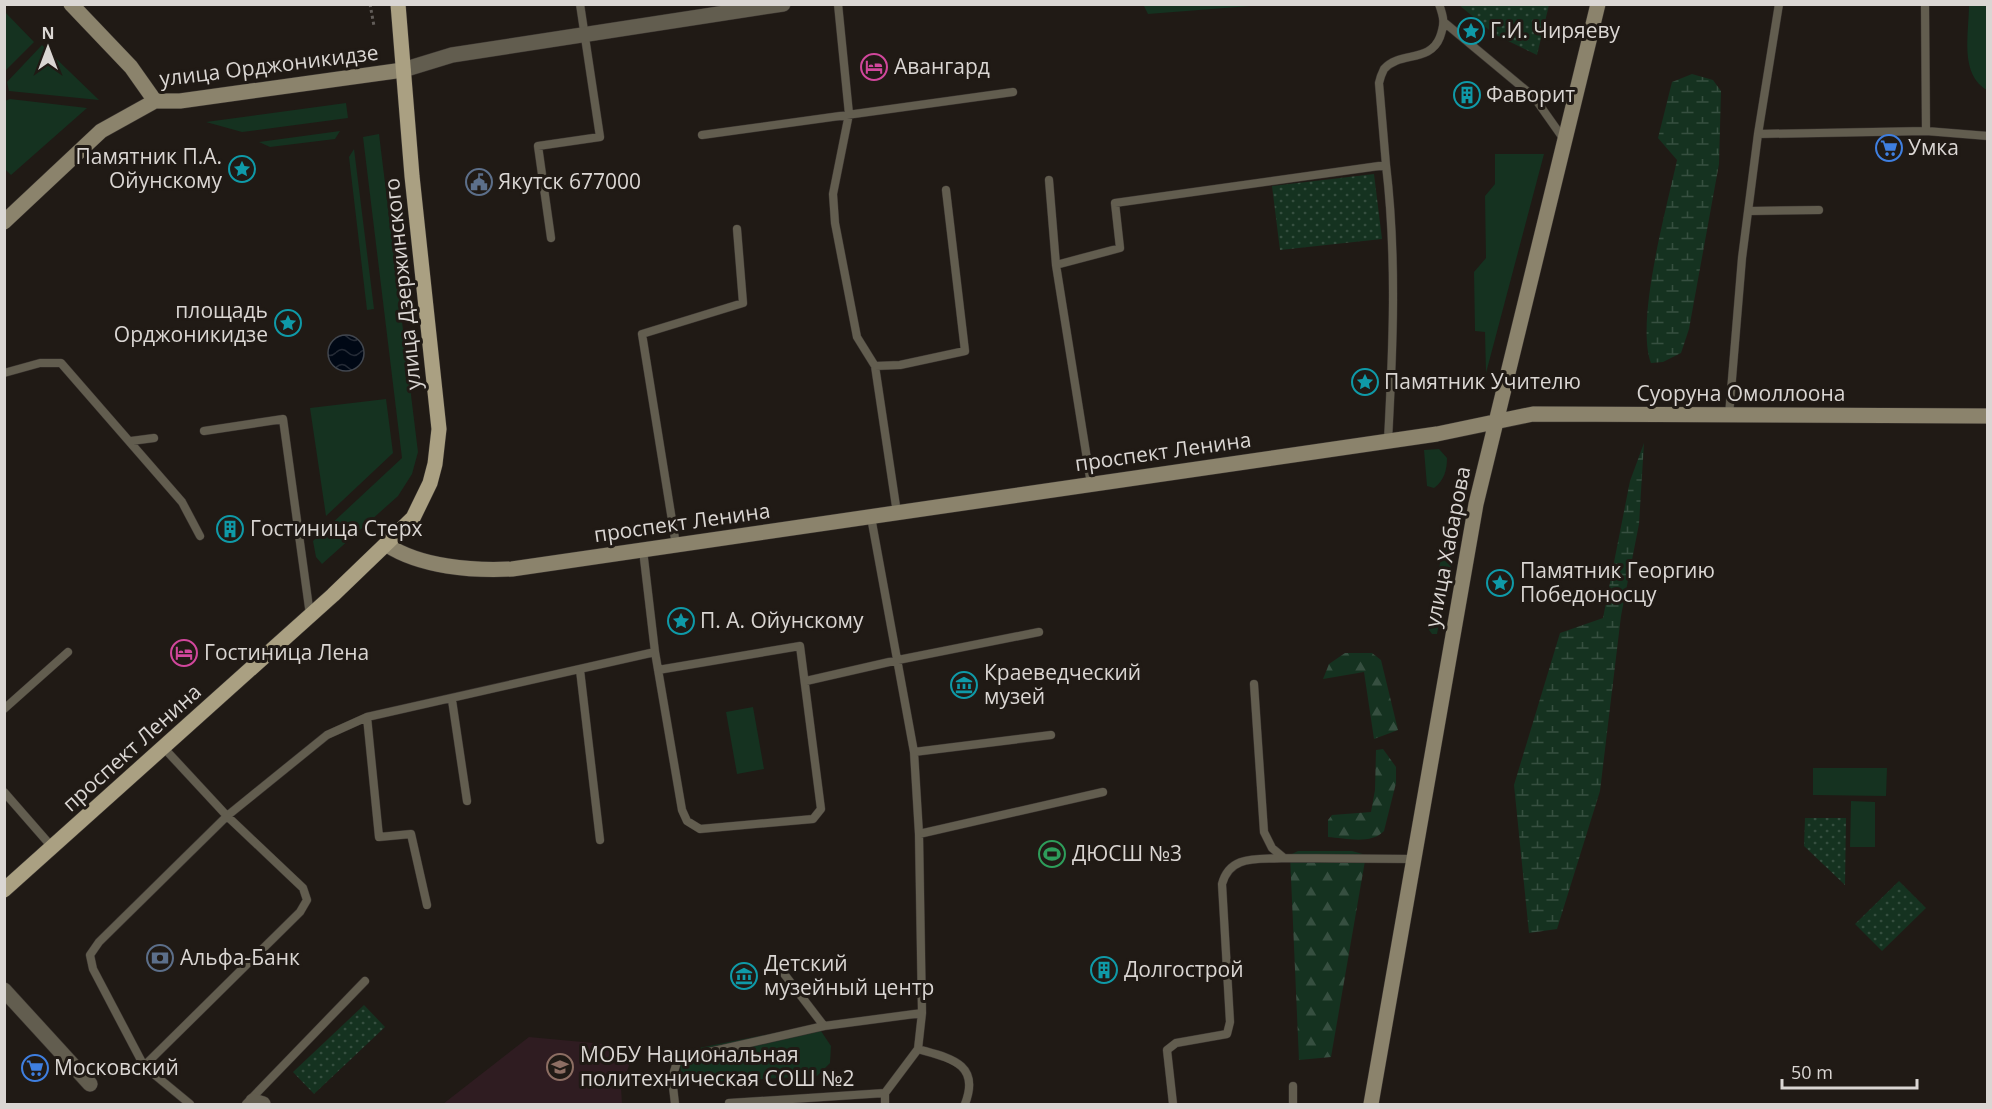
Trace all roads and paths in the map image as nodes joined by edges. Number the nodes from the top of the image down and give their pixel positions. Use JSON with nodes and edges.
{"nodes":[{"id":1,"x":71,"y":4,"type":"edge"},
{"id":2,"x":370,"y":4,"type":"edge"},
{"id":3,"x":398,"y":4,"type":"edge"},
{"id":4,"x":580,"y":4,"type":"edge"},
{"id":5,"x":783,"y":4,"type":"edge"},
{"id":6,"x":838,"y":4,"type":"edge"},
{"id":7,"x":1439,"y":4,"type":"edge"},
{"id":8,"x":1598,"y":4,"type":"edge"},
{"id":9,"x":1779,"y":4,"type":"edge"},
{"id":10,"x":1925,"y":4,"type":"edge"},
{"id":11,"x":1445,"y":23,"type":"junction"},
{"id":12,"x":374,"y":27,"type":"dead end"},
{"id":13,"x":585,"y":34,"type":"junction"},
{"id":14,"x":403,"y":70,"type":"junction"},
{"id":15,"x":1013,"y":92,"type":"dead end"},
{"id":16,"x":155,"y":101,"type":"junction"},
{"id":17,"x":849,"y":114,"type":"junction"},
{"id":18,"x":1926,"y":131,"type":"junction"},
{"id":19,"x":1758,"y":134,"type":"junction"},
{"id":20,"x":702,"y":135,"type":"dead end"},
{"id":21,"x":1988,"y":136,"type":"edge"},
{"id":22,"x":1564,"y":141,"type":"junction"},
{"id":23,"x":1386,"y":165,"type":"junction"},
{"id":24,"x":1049,"y":180,"type":"dead end"},
{"id":25,"x":946,"y":190,"type":"dead end"},
{"id":26,"x":1819,"y":210,"type":"dead end"},
{"id":27,"x":1750,"y":211,"type":"junction"},
{"id":28,"x":4,"y":222,"type":"edge"},
{"id":29,"x":737,"y":230,"type":"dead end"},
{"id":30,"x":551,"y":238,"type":"dead end"},
{"id":31,"x":1056,"y":264,"type":"junction"},
{"id":32,"x":875,"y":366,"type":"junction"},
{"id":33,"x":4,"y":373,"type":"edge"},
{"id":34,"x":1729,"y":415,"type":"junction"},
{"id":35,"x":1988,"y":417,"type":"edge"},
{"id":36,"x":1496,"y":422,"type":"junction"},
{"id":37,"x":204,"y":431,"type":"dead end"},
{"id":38,"x":154,"y":438,"type":"dead end"},
{"id":39,"x":131,"y":441,"type":"junction"},
{"id":40,"x":1388,"y":441,"type":"junction"},
{"id":41,"x":1091,"y":484,"type":"junction"},
{"id":42,"x":897,"y":513,"type":"junction"},
{"id":43,"x":871,"y":517,"type":"junction"},
{"id":44,"x":200,"y":536,"type":"dead end"},
{"id":45,"x":387,"y":544,"type":"junction"},
{"id":46,"x":676,"y":545,"type":"junction"},
{"id":47,"x":644,"y":550,"type":"junction"},
{"id":48,"x":310,"y":615,"type":"junction"},
{"id":49,"x":1039,"y":632,"type":"dead end"},
{"id":50,"x":68,"y":652,"type":"dead end"},
{"id":51,"x":655,"y":652,"type":"junction"},
{"id":52,"x":898,"y":660,"type":"junction"},
{"id":53,"x":580,"y":670,"type":"junction"},
{"id":54,"x":658,"y":670,"type":"junction"},
{"id":55,"x":807,"y":681,"type":"junction"},
{"id":56,"x":1254,"y":684,"type":"dead end"},
{"id":57,"x":452,"y":699,"type":"junction"},
{"id":58,"x":4,"y":709,"type":"edge"},
{"id":59,"x":367,"y":717,"type":"junction"},
{"id":60,"x":1051,"y":735,"type":"dead end"},
{"id":61,"x":163,"y":747,"type":"junction"},
{"id":62,"x":914,"y":752,"type":"junction"},
{"id":63,"x":4,"y":792,"type":"edge"},
{"id":64,"x":1103,"y":792,"type":"dead end"},
{"id":65,"x":467,"y":801,"type":"dead end"},
{"id":66,"x":226,"y":816,"type":"junction"},
{"id":67,"x":919,"y":834,"type":"junction"},
{"id":68,"x":600,"y":840,"type":"dead end"},
{"id":69,"x":52,"y":847,"type":"junction"},
{"id":70,"x":1284,"y":858,"type":"junction"},
{"id":71,"x":1414,"y":859,"type":"junction"},
{"id":72,"x":4,"y":890,"type":"edge"},
{"id":73,"x":427,"y":905,"type":"dead end"},
{"id":74,"x":775,"y":962,"type":"dead end"},
{"id":75,"x":365,"y":981,"type":"dead end"},
{"id":76,"x":4,"y":990,"type":"edge"},
{"id":77,"x":922,"y":1013,"type":"junction"},
{"id":78,"x":824,"y":1026,"type":"junction"},
{"id":79,"x":918,"y":1049,"type":"junction"},
{"id":80,"x":144,"y":1066,"type":"junction"},
{"id":81,"x":90,"y":1084,"type":"dead end"},
{"id":82,"x":1293,"y":1086,"type":"dead end"},
{"id":83,"x":885,"y":1093,"type":"junction"},
{"id":84,"x":254,"y":1103,"type":"edge"},
{"id":85,"x":729,"y":1103,"type":"edge"},
{"id":86,"x":190,"y":1104,"type":"edge"},
{"id":87,"x":675,"y":1104,"type":"edge"},
{"id":88,"x":885,"y":1104,"type":"edge"},
{"id":89,"x":964,"y":1104,"type":"edge"},
{"id":90,"x":1173,"y":1104,"type":"edge"},
{"id":91,"x":1293,"y":1104,"type":"edge"},
{"id":92,"x":1371,"y":1104,"type":"edge"}],
"edges":[{"from":1,"to":16,"type":"main road"},
{"from":2,"to":12,"type":"path"},
{"from":3,"to":14,"type":"main road","name":"улица Дзержинского"},
{"from":4,"to":13,"type":"lane"},
{"from":5,"to":13,"type":"street"},
{"from":6,"to":17,"type":"lane"},
{"from":7,"to":11,"type":"lane"},
{"from":8,"to":22,"type":"main road","name":"улица Хабарова"},
{"from":9,"to":19,"type":"lane"},
{"from":10,"to":18,"type":"lane"},
{"from":11,"to":22,"type":"lane"},
{"from":11,"to":23,"type":"lane"},
{"from":13,"to":14,"type":"street"},
{"from":13,"to":30,"type":"lane"},
{"from":14,"to":16,"type":"main road","name":"улица Орджоникидзе"},
{"from":14,"to":45,"type":"main road","name":"улица Дзержинского"},
{"from":15,"to":17,"type":"lane"},
{"from":16,"to":28,"type":"main road","name":"улица Орджоникидзе"},
{"from":17,"to":20,"type":"lane"},
{"from":17,"to":32,"type":"lane"},
{"from":18,"to":19,"type":"lane"},
{"from":18,"to":21,"type":"lane"},
{"from":19,"to":27,"type":"lane"},
{"from":22,"to":36,"type":"main road","name":"улица Хабарова"},
{"from":23,"to":31,"type":"lane"},
{"from":23,"to":40,"type":"lane"},
{"from":24,"to":31,"type":"lane"},
{"from":25,"to":32,"type":"lane"},
{"from":26,"to":27,"type":"lane"},
{"from":27,"to":34,"type":"lane"},
{"from":29,"to":46,"type":"lane"},
{"from":31,"to":41,"type":"lane"},
{"from":32,"to":42,"type":"lane"},
{"from":33,"to":39,"type":"lane"},
{"from":34,"to":35,"type":"main road","name":"Суоруна Омоллоона"},
{"from":34,"to":36,"type":"main road","name":"Суоруна Омоллоона"},
{"from":36,"to":40,"type":"main road","name":"проспект Ленина"},
{"from":36,"to":71,"type":"main road","name":"улица Хабарова"},
{"from":37,"to":48,"type":"lane"},
{"from":38,"to":39,"type":"lane"},
{"from":39,"to":44,"type":"lane"},
{"from":40,"to":41,"type":"main road","name":"проспект Ленина"},
{"from":41,"to":42,"type":"main road","name":"проспект Ленина"},
{"from":42,"to":43,"type":"main road","name":"проспект Ленина"},
{"from":43,"to":46,"type":"main road","name":"проспект Ленина"},
{"from":43,"to":52,"type":"lane"},
{"from":45,"to":47,"type":"main road","name":"проспект Ленина"},
{"from":45,"to":48,"type":"main road","name":"проспект Ленина"},
{"from":46,"to":47,"type":"main road","name":"проспект Ленина"},
{"from":47,"to":51,"type":"lane"},
{"from":48,"to":61,"type":"main road","name":"проспект Ленина"},
{"from":49,"to":52,"type":"lane"},
{"from":50,"to":58,"type":"lane"},
{"from":51,"to":53,"type":"lane"},
{"from":51,"to":54,"type":"lane"},
{"from":52,"to":55,"type":"lane"},
{"from":52,"to":62,"type":"lane"},
{"from":53,"to":57,"type":"lane"},
{"from":53,"to":68,"type":"lane"},
{"from":54,"to":55,"type":"lane"},
{"from":54,"to":55,"type":"lane"},
{"from":56,"to":70,"type":"lane"},
{"from":57,"to":59,"type":"lane"},
{"from":57,"to":65,"type":"lane"},
{"from":59,"to":66,"type":"lane"},
{"from":59,"to":73,"type":"lane"},
{"from":60,"to":62,"type":"lane"},
{"from":61,"to":66,"type":"lane"},
{"from":61,"to":69,"type":"main road","name":"проспект Ленина"},
{"from":62,"to":67,"type":"lane"},
{"from":63,"to":69,"type":"lane"},
{"from":64,"to":67,"type":"lane"},
{"from":66,"to":80,"type":"lane"},
{"from":66,"to":80,"type":"lane"},
{"from":67,"to":77,"type":"lane"},
{"from":69,"to":72,"type":"main road","name":"проспект Ленина"},
{"from":70,"to":71,"type":"lane"},
{"from":70,"to":90,"type":"lane"},
{"from":71,"to":92,"type":"main road","name":"улица Хабарова"},
{"from":74,"to":78,"type":"lane"},
{"from":75,"to":84,"type":"lane"},
{"from":76,"to":81,"type":"street"},
{"from":77,"to":78,"type":"lane"},
{"from":77,"to":79,"type":"lane"},
{"from":78,"to":87,"type":"lane"},
{"from":79,"to":83,"type":"lane"},
{"from":79,"to":89,"type":"lane"},
{"from":80,"to":86,"type":"lane"},
{"from":82,"to":91,"type":"lane"},
{"from":83,"to":85,"type":"lane"},
{"from":83,"to":88,"type":"lane"}]}
